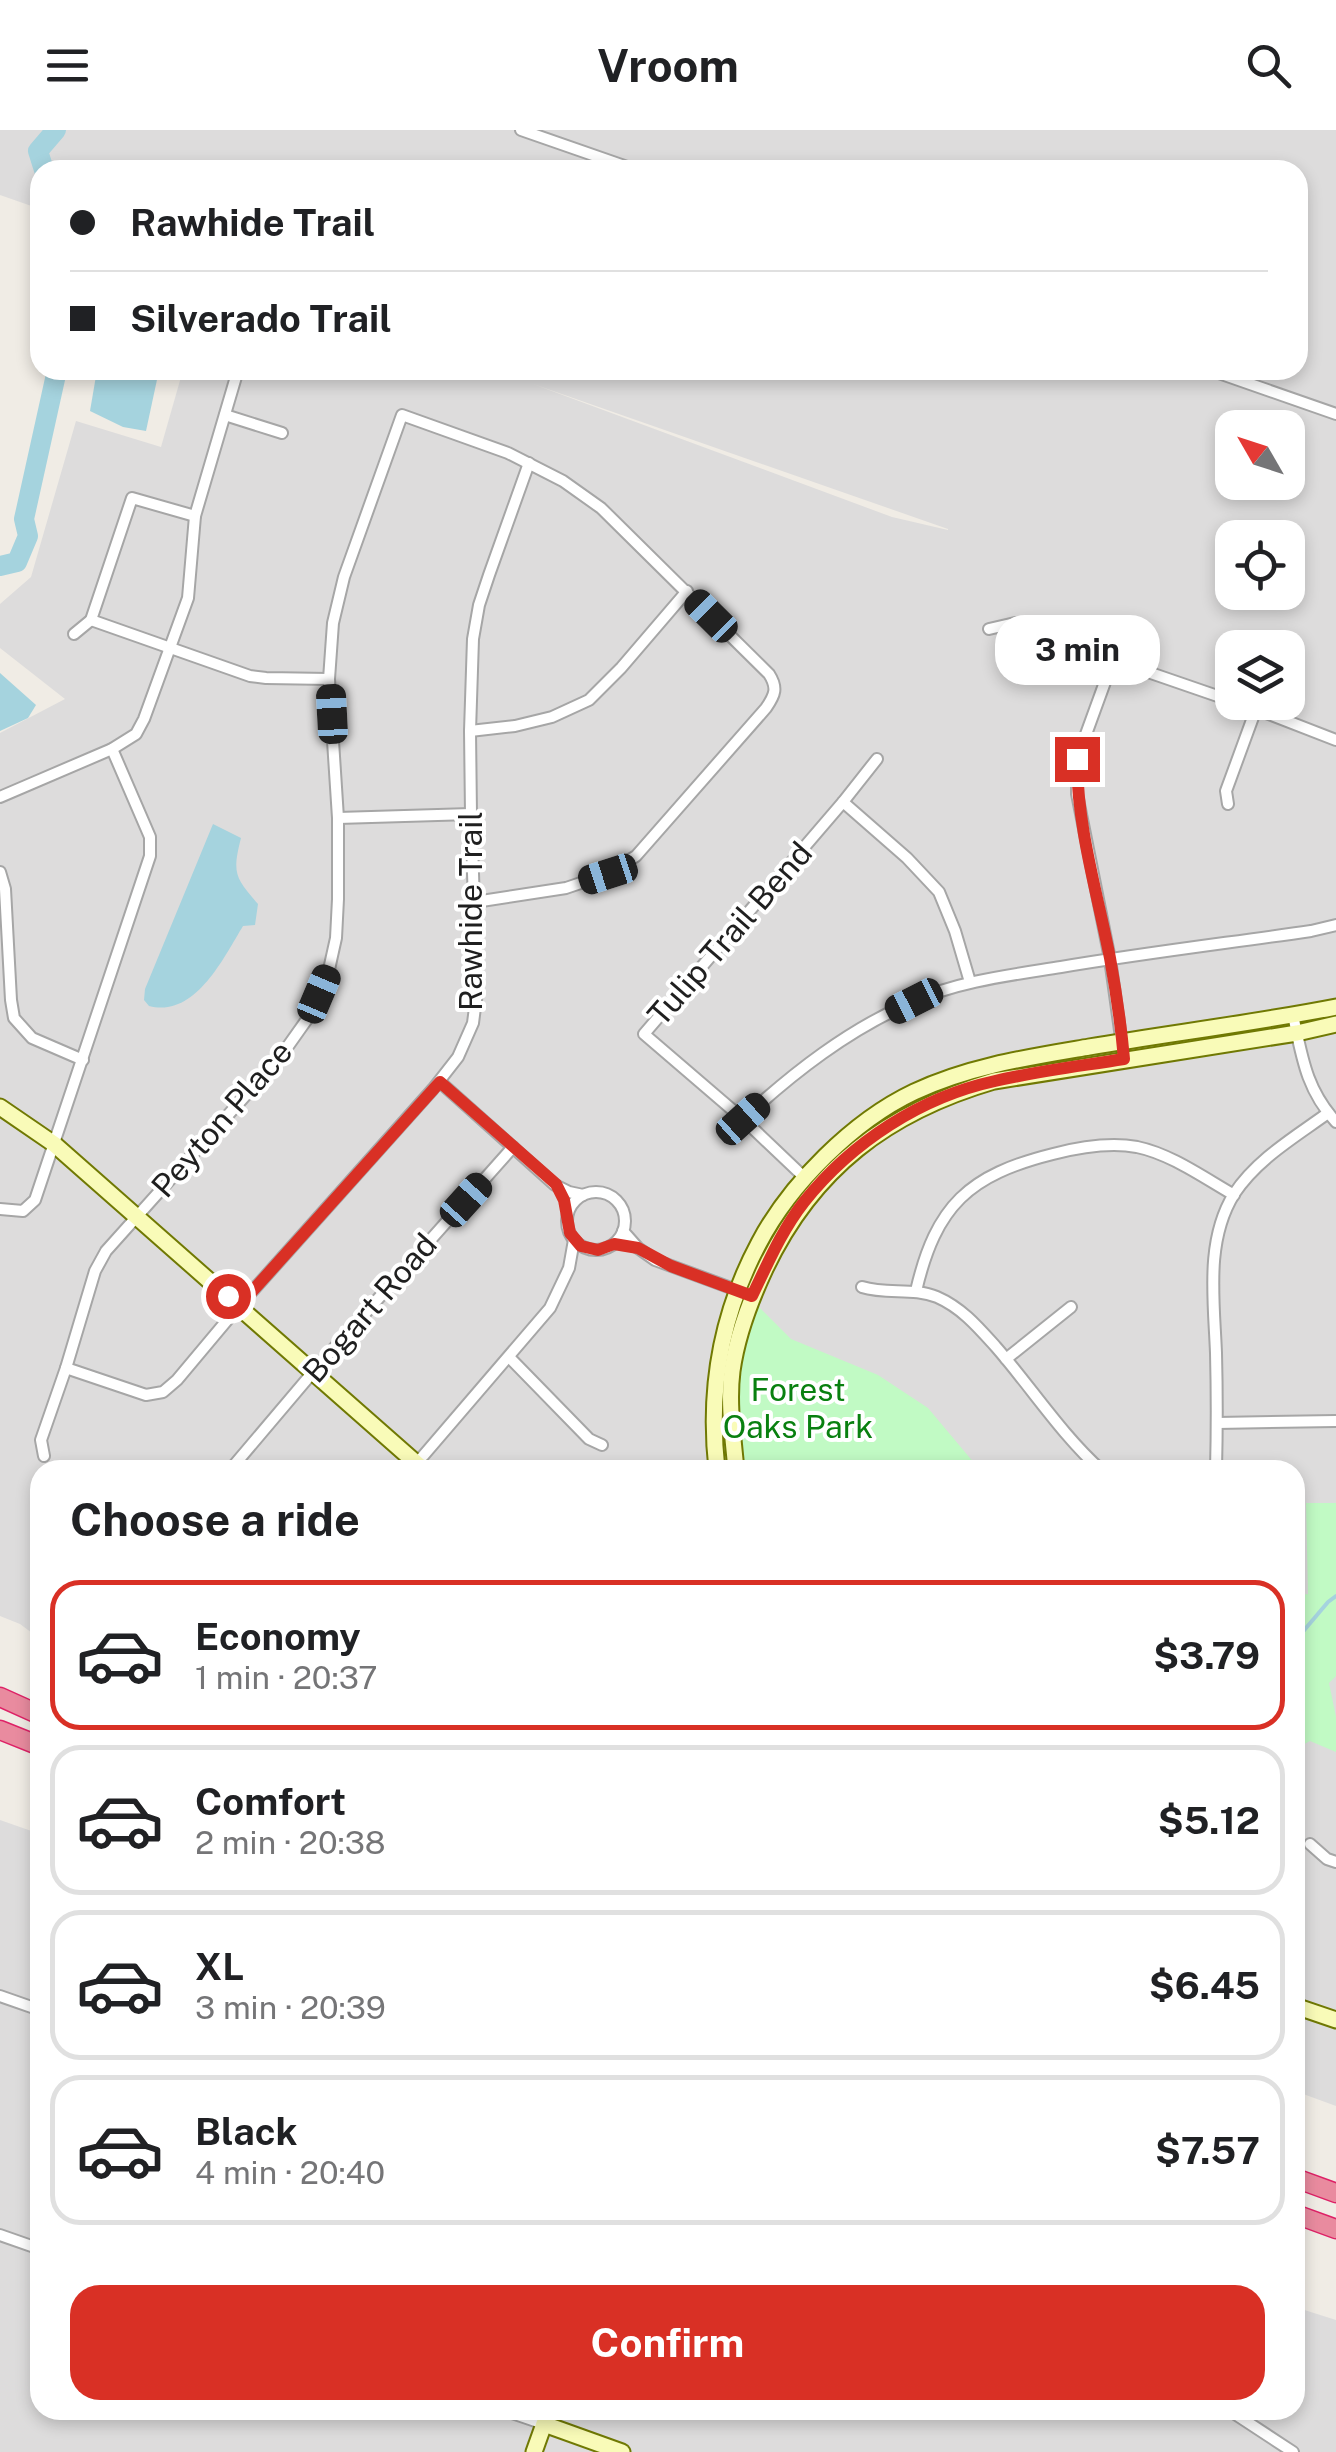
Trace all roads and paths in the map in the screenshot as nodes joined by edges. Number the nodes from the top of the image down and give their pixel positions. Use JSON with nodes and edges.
{"nodes":[{"id":1,"x":521,"y":130,"type":"edge"},
{"id":2,"x":607,"y":160,"type":"edge"},
{"id":3,"x":235,"y":380,"type":"edge"},
{"id":4,"x":1239,"y":380,"type":"edge"},
{"id":5,"x":1336,"y":414,"type":"edge"},
{"id":6,"x":225,"y":415,"type":"junction"},
{"id":7,"x":282,"y":433,"type":"dead end"},
{"id":8,"x":529,"y":463,"type":"junction"},
{"id":9,"x":196,"y":516,"type":"junction"},
{"id":10,"x":686,"y":592,"type":"junction"},
{"id":11,"x":92,"y":620,"type":"junction"},
{"id":12,"x":989,"y":629,"type":"dead end"},
{"id":13,"x":74,"y":634,"type":"dead end"},
{"id":14,"x":169,"y":649,"type":"junction"},
{"id":15,"x":1113,"y":660,"type":"junction"},
{"id":16,"x":330,"y":679,"type":"junction"},
{"id":17,"x":1215,"y":695,"type":"edge"},
{"id":18,"x":1252,"y":720,"type":"edge"},
{"id":19,"x":1284,"y":720,"type":"edge"},
{"id":20,"x":470,"y":731,"type":"junction"},
{"id":21,"x":1336,"y":740,"type":"edge"},
{"id":22,"x":112,"y":749,"type":"junction"},
{"id":23,"x":877,"y":759,"type":"dead end"},
{"id":24,"x":0,"y":798,"type":"edge"},
{"id":25,"x":843,"y":802,"type":"junction"},
{"id":26,"x":1228,"y":804,"type":"dead end"},
{"id":27,"x":471,"y":814,"type":"junction"},
{"id":28,"x":338,"y":818,"type":"junction"},
{"id":29,"x":0,"y":872,"type":"edge"},
{"id":30,"x":475,"y":902,"type":"junction"},
{"id":31,"x":1336,"y":925,"type":"edge"},
{"id":32,"x":1110,"y":959,"type":"junction"},
{"id":33,"x":970,"y":982,"type":"junction"},
{"id":34,"x":1336,"y":1007,"type":"edge"},
{"id":35,"x":1293,"y":1016,"type":"junction"},
{"id":36,"x":1336,"y":1024,"type":"edge"},
{"id":37,"x":1297,"y":1034,"type":"junction"},
{"id":38,"x":1122,"y":1042,"type":"junction"},
{"id":39,"x":1124,"y":1059,"type":"junction"},
{"id":40,"x":83,"y":1060,"type":"junction"},
{"id":41,"x":440,"y":1082,"type":"junction"},
{"id":42,"x":0,"y":1107,"type":"edge"},
{"id":43,"x":1332,"y":1118,"type":"edge"},
{"id":44,"x":743,"y":1119,"type":"junction"},
{"id":45,"x":54,"y":1144,"type":"junction"},
{"id":46,"x":513,"y":1147,"type":"junction"},
{"id":47,"x":806,"y":1178,"type":"junction"},
{"id":48,"x":556,"y":1184,"type":"junction"},
{"id":49,"x":582,"y":1195,"type":"junction"},
{"id":50,"x":1234,"y":1195,"type":"junction"},
{"id":51,"x":0,"y":1209,"type":"edge"},
{"id":52,"x":136,"y":1216,"type":"junction"},
{"id":53,"x":567,"y":1216,"type":"junction"},
{"id":54,"x":623,"y":1231,"type":"junction"},
{"id":55,"x":574,"y":1240,"type":"junction"},
{"id":56,"x":614,"y":1244,"type":"junction"},
{"id":57,"x":638,"y":1248,"type":"junction"},
{"id":58,"x":589,"y":1249,"type":"junction"},
{"id":59,"x":569,"y":1268,"type":"junction"},
{"id":60,"x":862,"y":1287,"type":"dead end"},
{"id":61,"x":916,"y":1290,"type":"junction"},
{"id":62,"x":744,"y":1293,"type":"junction"},
{"id":63,"x":239,"y":1306,"type":"junction"},
{"id":64,"x":1071,"y":1307,"type":"dead end"},
{"id":65,"x":509,"y":1357,"type":"junction"},
{"id":66,"x":1006,"y":1359,"type":"junction"},
{"id":67,"x":66,"y":1368,"type":"junction"},
{"id":68,"x":313,"y":1372,"type":"junction"},
{"id":69,"x":1336,"y":1420,"type":"edge"},
{"id":70,"x":1217,"y":1423,"type":"junction"},
{"id":71,"x":602,"y":1445,"type":"dead end"},
{"id":72,"x":44,"y":1456,"type":"dead end"},
{"id":73,"x":238,"y":1460,"type":"edge"},
{"id":74,"x":408,"y":1460,"type":"edge"},
{"id":75,"x":424,"y":1460,"type":"edge"},
{"id":76,"x":717,"y":1460,"type":"edge"},
{"id":77,"x":735,"y":1460,"type":"edge"},
{"id":78,"x":1090,"y":1460,"type":"edge"},
{"id":79,"x":1216,"y":1460,"type":"edge"},
{"id":80,"x":0,"y":1697,"type":"edge"},
{"id":81,"x":30,"y":1710,"type":"edge"},
{"id":82,"x":0,"y":1730,"type":"edge"},
{"id":83,"x":30,"y":1742,"type":"edge"},
{"id":84,"x":1310,"y":1844,"type":"dead end"},
{"id":85,"x":1336,"y":1862,"type":"edge"},
{"id":86,"x":0,"y":1996,"type":"edge"},
{"id":87,"x":30,"y":2006,"type":"edge"},
{"id":88,"x":1305,"y":2009,"type":"edge"},
{"id":89,"x":1336,"y":2020,"type":"edge"},
{"id":90,"x":1305,"y":2182,"type":"edge"},
{"id":91,"x":1336,"y":2193,"type":"edge"},
{"id":92,"x":1305,"y":2218,"type":"edge"},
{"id":93,"x":1336,"y":2229,"type":"edge"},
{"id":94,"x":0,"y":2234,"type":"edge"},
{"id":95,"x":30,"y":2245,"type":"edge"},
{"id":96,"x":546,"y":2420,"type":"edge"},
{"id":97,"x":553,"y":2420,"type":"edge"},
{"id":98,"x":1245,"y":2420,"type":"edge"},
{"id":99,"x":534,"y":2452,"type":"edge"},
{"id":100,"x":622,"y":2452,"type":"edge"},
{"id":101,"x":1293,"y":2452,"type":"edge"}],
"edges":[{"from":1,"to":2,"type":"street"},
{"from":3,"to":6,"type":"street"},
{"from":4,"to":5,"type":"street"},
{"from":6,"to":7,"type":"street"},
{"from":6,"to":9,"type":"street"},
{"from":8,"to":10,"type":"street"},
{"from":8,"to":16,"type":"street","name":"Peyton Place"},
{"from":8,"to":20,"type":"street","name":"Rawhide Trail"},
{"from":9,"to":11,"type":"street"},
{"from":9,"to":14,"type":"street"},
{"from":10,"to":20,"type":"street"},
{"from":10,"to":30,"type":"street"},
{"from":11,"to":13,"type":"street"},
{"from":11,"to":14,"type":"street"},
{"from":12,"to":15,"type":"street"},
{"from":14,"to":16,"type":"street"},
{"from":14,"to":22,"type":"street"},
{"from":15,"to":17,"type":"street"},
{"from":15,"to":32,"type":"street"},
{"from":16,"to":28,"type":"street","name":"Peyton Place"},
{"from":18,"to":26,"type":"street"},
{"from":19,"to":21,"type":"street"},
{"from":20,"to":27,"type":"street","name":"Rawhide Trail"},
{"from":22,"to":24,"type":"street"},
{"from":22,"to":40,"type":"street"},
{"from":23,"to":25,"type":"street","name":"Tulip Trail Bend"},
{"from":25,"to":33,"type":"street"},
{"from":25,"to":44,"type":"street","name":"Tulip Trail Bend"},
{"from":27,"to":28,"type":"street"},
{"from":27,"to":30,"type":"street","name":"Rawhide Trail"},
{"from":28,"to":52,"type":"street","name":"Peyton Place"},
{"from":29,"to":40,"type":"street"},
{"from":30,"to":41,"type":"street","name":"Rawhide Trail"},
{"from":31,"to":32,"type":"street"},
{"from":32,"to":33,"type":"street"},
{"from":32,"to":38,"type":"street"},
{"from":33,"to":44,"type":"street"},
{"from":34,"to":35,"type":"street"},
{"from":35,"to":37,"type":"street"},
{"from":35,"to":38,"type":"street"},
{"from":36,"to":37,"type":"street"},
{"from":37,"to":39,"type":"street"},
{"from":37,"to":43,"type":"street"},
{"from":38,"to":39,"type":"street"},
{"from":38,"to":47,"type":"street"},
{"from":39,"to":62,"type":"street"},
{"from":40,"to":45,"type":"street"},
{"from":41,"to":46,"type":"street"},
{"from":41,"to":63,"type":"street","name":"Rawhide Trail"},
{"from":42,"to":45,"type":"street"},
{"from":43,"to":50,"type":"street"},
{"from":44,"to":47,"type":"street","name":"Tulip Trail Bend"},
{"from":45,"to":51,"type":"street"},
{"from":45,"to":52,"type":"street"},
{"from":46,"to":48,"type":"street"},
{"from":46,"to":68,"type":"street","name":"Bogart Road"},
{"from":47,"to":62,"type":"street"},
{"from":48,"to":49,"type":"street"},
{"from":48,"to":53,"type":"street"},
{"from":49,"to":53,"type":"street"},
{"from":49,"to":54,"type":"street"},
{"from":50,"to":61,"type":"street"},
{"from":50,"to":70,"type":"street"},
{"from":52,"to":63,"type":"street"},
{"from":52,"to":67,"type":"street","name":"Peyton Place"},
{"from":53,"to":55,"type":"street"},
{"from":54,"to":56,"type":"street"},
{"from":54,"to":57,"type":"street"},
{"from":55,"to":58,"type":"street"},
{"from":55,"to":59,"type":"street"},
{"from":56,"to":57,"type":"street"},
{"from":56,"to":58,"type":"street"},
{"from":57,"to":62,"type":"street"},
{"from":58,"to":59,"type":"street"},
{"from":59,"to":65,"type":"street"},
{"from":60,"to":61,"type":"street"},
{"from":61,"to":66,"type":"street"},
{"from":62,"to":76,"type":"street"},
{"from":62,"to":77,"type":"street"},
{"from":63,"to":67,"type":"street","name":"Rawhide Trail"},
{"from":63,"to":68,"type":"street"},
{"from":64,"to":66,"type":"street"},
{"from":65,"to":71,"type":"street"},
{"from":65,"to":75,"type":"street"},
{"from":66,"to":78,"type":"street"},
{"from":67,"to":72,"type":"street","name":"Peyton Place"},
{"from":68,"to":73,"type":"street","name":"Bogart Road"},
{"from":68,"to":74,"type":"street"},
{"from":69,"to":70,"type":"street"},
{"from":70,"to":79,"type":"street"},
{"from":80,"to":81,"type":"highway"},
{"from":82,"to":83,"type":"highway"},
{"from":84,"to":85,"type":"street"},
{"from":86,"to":87,"type":"street"},
{"from":88,"to":89,"type":"street"},
{"from":90,"to":91,"type":"highway"},
{"from":92,"to":93,"type":"highway"},
{"from":94,"to":95,"type":"street"},
{"from":96,"to":99,"type":"street"},
{"from":97,"to":100,"type":"street"},
{"from":98,"to":101,"type":"street"}]}
